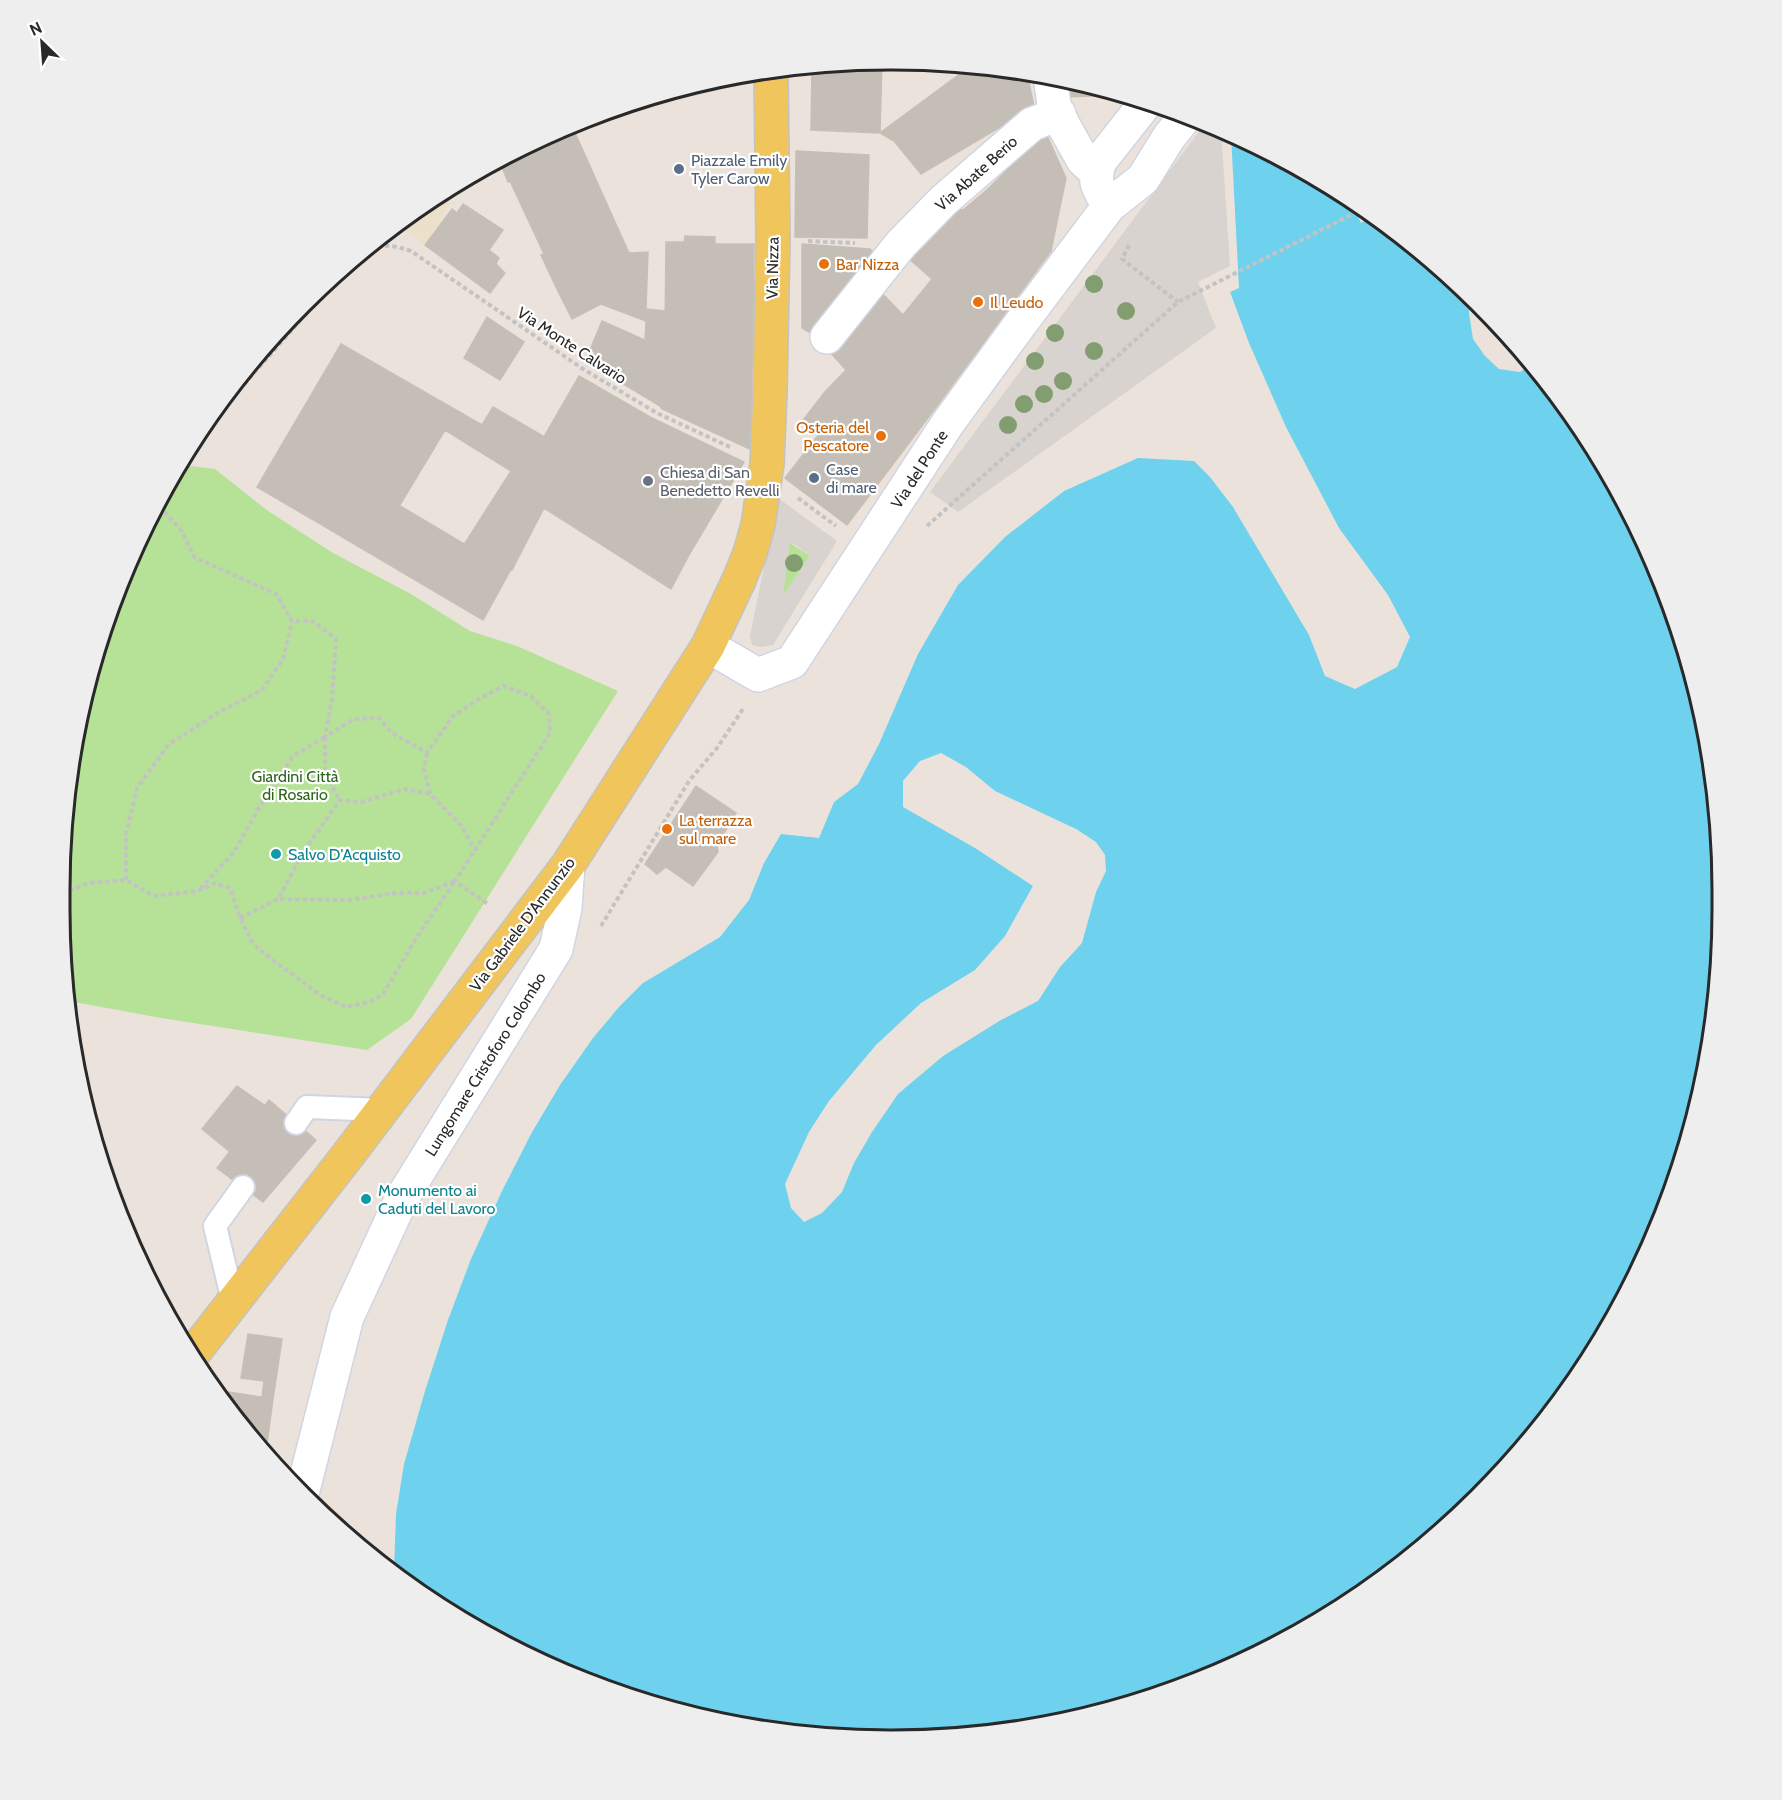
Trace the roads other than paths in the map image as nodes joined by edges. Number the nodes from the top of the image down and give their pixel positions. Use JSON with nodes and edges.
{"nodes":[{"id":1,"x":771,"y":80,"type":"edge"},
{"id":2,"x":1051,"y":86,"type":"edge"},
{"id":3,"x":1141,"y":110,"type":"edge"},
{"id":4,"x":1059,"y":114,"type":"junction"},
{"id":5,"x":1178,"y":127,"type":"edge"},
{"id":6,"x":1096,"y":172,"type":"junction"},
{"id":7,"x":1109,"y":206,"type":"junction"},
{"id":8,"x":827,"y":337,"type":"dead end"},
{"id":9,"x":767,"y":464,"type":"joint"},
{"id":10,"x":708,"y":646,"type":"junction"},
{"id":11,"x":568,"y":865,"type":"junction"},
{"id":12,"x":382,"y":1110,"type":"junction"},
{"id":13,"x":296,"y":1123,"type":"dead end"},
{"id":14,"x":243,"y":1187,"type":"dead end"},
{"id":15,"x":233,"y":1301,"type":"junction"},
{"id":16,"x":194,"y":1342,"type":"edge"},
{"id":17,"x":305,"y":1483,"type":"edge"}],
"edges":[{"from":1,"to":9,"type":"main road","name":"Via Nizza"},
{"from":2,"to":4,"type":"street"},
{"from":3,"to":6,"type":"street"},
{"from":4,"to":6,"type":"street"},
{"from":4,"to":8,"type":"street","name":"Via Abate Berio"},
{"from":5,"to":7,"type":"street","name":"Via del Ponte"},
{"from":6,"to":7,"type":"street"},
{"from":7,"to":10,"type":"street","name":"Via del Ponte"},
{"from":9,"to":10,"type":"main road","name":"Via Gabriele D'Annunzio"},
{"from":10,"to":11,"type":"main road","name":"Via Gabriele D'Annunzio"},
{"from":11,"to":12,"type":"main road","name":"Via Gabriele D'Annunzio"},
{"from":11,"to":17,"type":"street","name":"Lungomare Cristoforo Colombo"},
{"from":12,"to":13,"type":"lane"},
{"from":12,"to":15,"type":"main road","name":"Via Gabriele D'Annunzio"},
{"from":14,"to":15,"type":"lane"},
{"from":15,"to":16,"type":"main road","name":"Via Gabriele D'Annunzio"}]}
